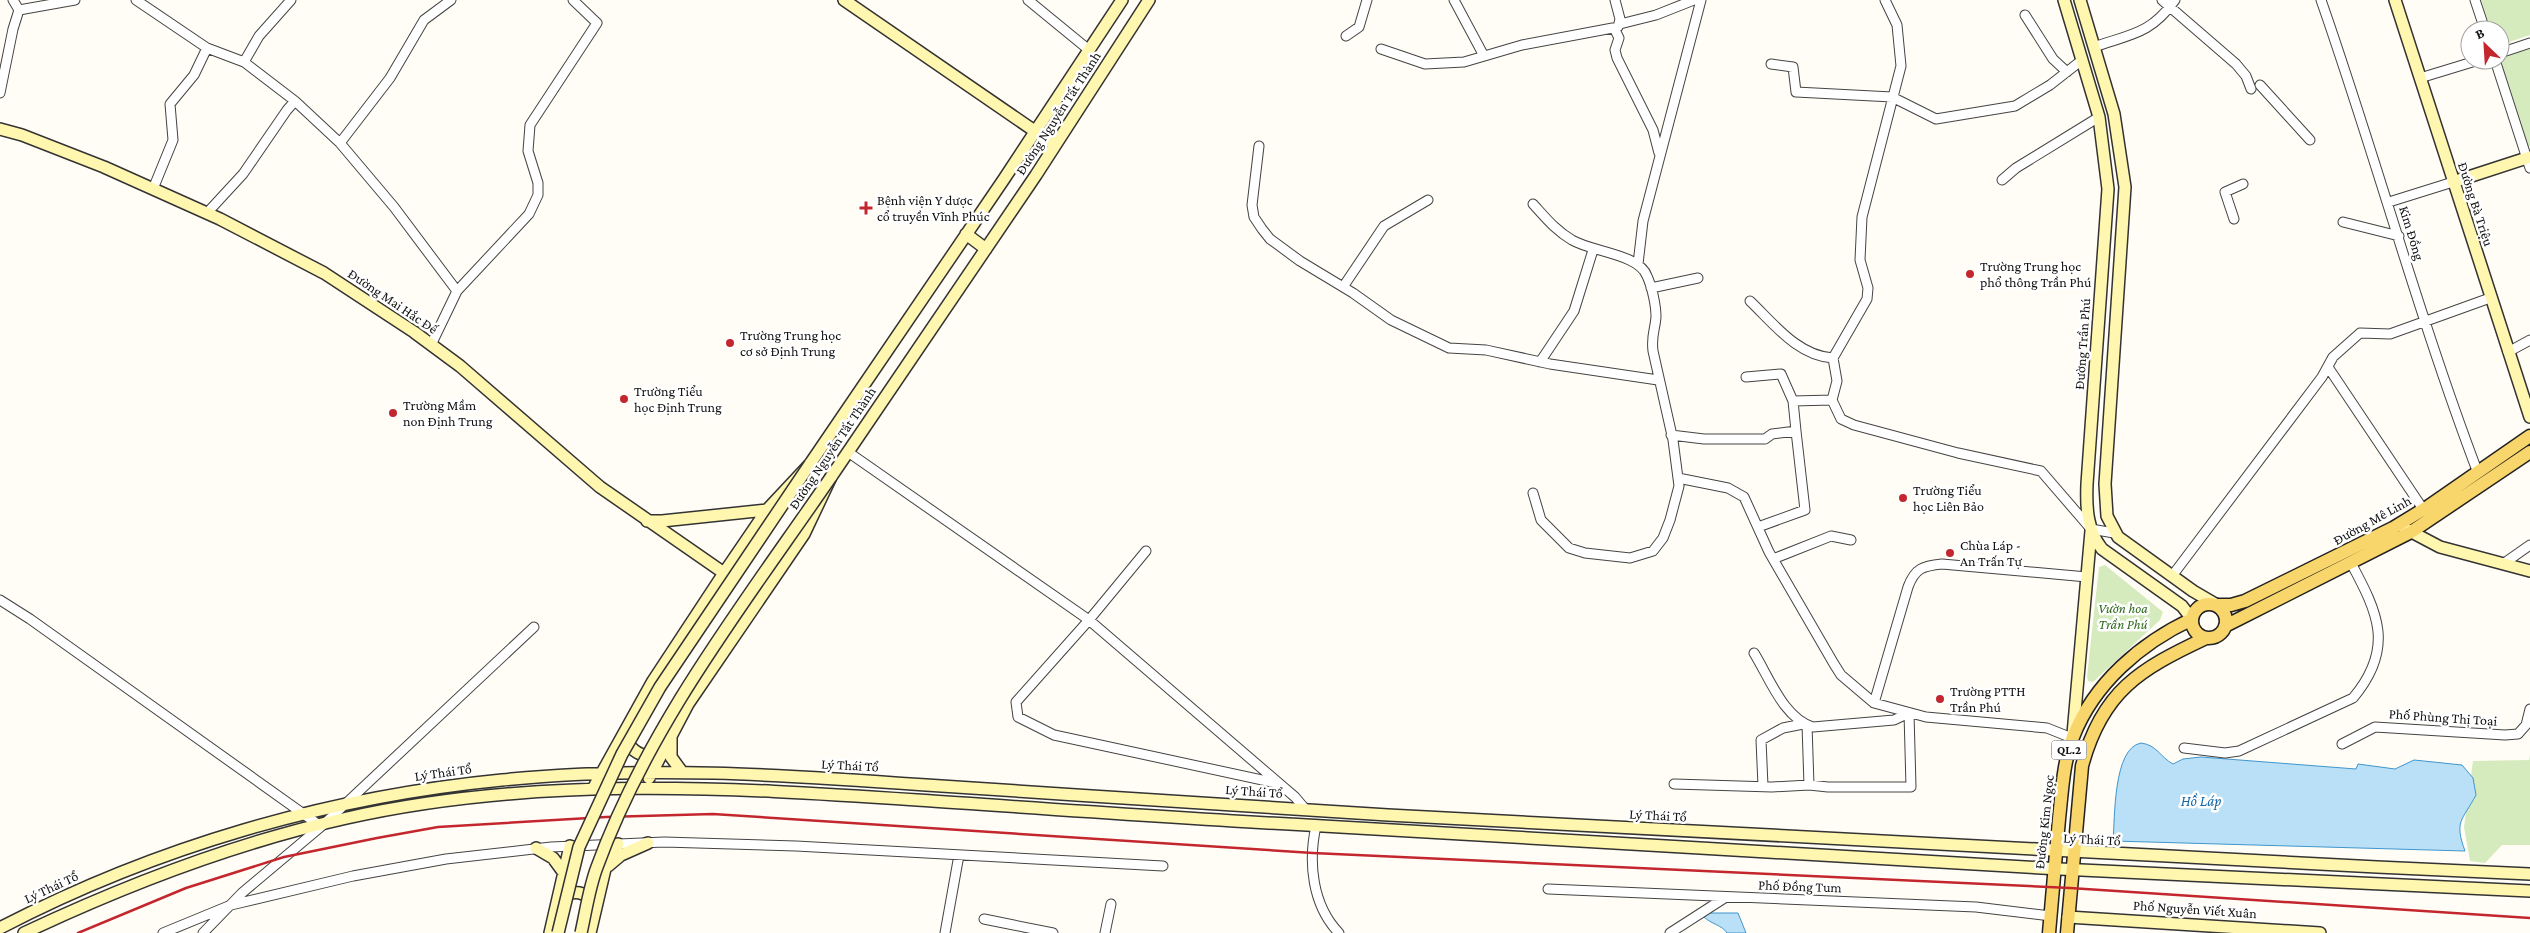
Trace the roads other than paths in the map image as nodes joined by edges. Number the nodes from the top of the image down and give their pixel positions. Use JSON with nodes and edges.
{"nodes":[{"id":1,"x":13,"y":0,"type":"edge"},
{"id":2,"x":75,"y":0,"type":"edge"},
{"id":3,"x":136,"y":0,"type":"edge"},
{"id":4,"x":291,"y":0,"type":"edge"},
{"id":5,"x":451,"y":0,"type":"edge"},
{"id":6,"x":573,"y":0,"type":"edge"},
{"id":7,"x":844,"y":0,"type":"edge"},
{"id":8,"x":1028,"y":0,"type":"edge"},
{"id":9,"x":1122,"y":0,"type":"edge"},
{"id":10,"x":1149,"y":0,"type":"edge"},
{"id":11,"x":1367,"y":0,"type":"edge"},
{"id":12,"x":1454,"y":0,"type":"edge"},
{"id":13,"x":1615,"y":0,"type":"edge"},
{"id":14,"x":1694,"y":0,"type":"edge"},
{"id":15,"x":1700,"y":0,"type":"edge"},
{"id":16,"x":1885,"y":0,"type":"edge"},
{"id":17,"x":2064,"y":0,"type":"edge"},
{"id":18,"x":2080,"y":0,"type":"edge"},
{"id":19,"x":2162,"y":0,"type":"edge"},
{"id":20,"x":2321,"y":0,"type":"edge"},
{"id":21,"x":2395,"y":0,"type":"edge"},
{"id":22,"x":2475,"y":0,"type":"edge"},
{"id":23,"x":2173,"y":4,"type":"edge"},
{"id":24,"x":19,"y":10,"type":"junction"},
{"id":25,"x":2025,"y":15,"type":"dead end"},
{"id":26,"x":2482,"y":20,"type":"edge"},
{"id":27,"x":1617,"y":26,"type":"junction"},
{"id":28,"x":1346,"y":36,"type":"dead end"},
{"id":29,"x":2530,"y":43,"type":"edge"},
{"id":30,"x":2094,"y":47,"type":"junction"},
{"id":31,"x":207,"y":48,"type":"junction"},
{"id":32,"x":1381,"y":49,"type":"dead end"},
{"id":33,"x":1089,"y":50,"type":"junction"},
{"id":34,"x":2510,"y":50,"type":"edge"},
{"id":35,"x":1484,"y":56,"type":"junction"},
{"id":36,"x":2082,"y":60,"type":"junction"},
{"id":37,"x":244,"y":62,"type":"junction"},
{"id":38,"x":1771,"y":64,"type":"dead end"},
{"id":39,"x":2460,"y":66,"type":"edge"},
{"id":40,"x":2498,"y":70,"type":"edge"},
{"id":41,"x":2067,"y":72,"type":"junction"},
{"id":42,"x":2420,"y":78,"type":"junction"},
{"id":43,"x":0,"y":93,"type":"edge"},
{"id":44,"x":1892,"y":97,"type":"junction"},
{"id":45,"x":295,"y":101,"type":"junction"},
{"id":46,"x":2098,"y":116,"type":"junction"},
{"id":47,"x":0,"y":129,"type":"edge"},
{"id":48,"x":1035,"y":132,"type":"junction"},
{"id":49,"x":2310,"y":140,"type":"dead end"},
{"id":50,"x":340,"y":143,"type":"junction"},
{"id":51,"x":1055,"y":145,"type":"junction"},
{"id":52,"x":1259,"y":146,"type":"dead end"},
{"id":53,"x":1660,"y":156,"type":"junction"},
{"id":54,"x":2529,"y":161,"type":"edge"},
{"id":55,"x":2002,"y":180,"type":"dead end"},
{"id":56,"x":2453,"y":182,"type":"junction"},
{"id":57,"x":2243,"y":184,"type":"dead end"},
{"id":58,"x":153,"y":189,"type":"junction"},
{"id":59,"x":1428,"y":200,"type":"dead end"},
{"id":60,"x":2389,"y":202,"type":"junction"},
{"id":61,"x":1533,"y":204,"type":"dead end"},
{"id":62,"x":206,"y":213,"type":"junction"},
{"id":63,"x":2234,"y":219,"type":"dead end"},
{"id":64,"x":2344,"y":222,"type":"dead end"},
{"id":65,"x":966,"y":234,"type":"junction"},
{"id":66,"x":2399,"y":236,"type":"junction"},
{"id":67,"x":986,"y":249,"type":"junction"},
{"id":68,"x":1594,"y":250,"type":"junction"},
{"id":69,"x":1638,"y":264,"type":"junction"},
{"id":70,"x":1698,"y":278,"type":"dead end"},
{"id":71,"x":1343,"y":287,"type":"junction"},
{"id":72,"x":1651,"y":288,"type":"junction"},
{"id":73,"x":457,"y":291,"type":"junction"},
{"id":74,"x":2490,"y":298,"type":"junction"},
{"id":75,"x":1750,"y":301,"type":"dead end"},
{"id":76,"x":2425,"y":321,"type":"junction"},
{"id":77,"x":2530,"y":340,"type":"edge"},
{"id":78,"x":432,"y":345,"type":"junction"},
{"id":79,"x":2508,"y":352,"type":"junction"},
{"id":80,"x":1834,"y":358,"type":"junction"},
{"id":81,"x":1540,"y":362,"type":"junction"},
{"id":82,"x":2328,"y":366,"type":"junction"},
{"id":83,"x":1746,"y":377,"type":"dead end"},
{"id":84,"x":1658,"y":380,"type":"junction"},
{"id":85,"x":1832,"y":400,"type":"junction"},
{"id":86,"x":1793,"y":401,"type":"junction"},
{"id":87,"x":2530,"y":416,"type":"edge"},
{"id":88,"x":1796,"y":431,"type":"junction"},
{"id":89,"x":1671,"y":435,"type":"junction"},
{"id":90,"x":2530,"y":436,"type":"edge"},
{"id":91,"x":848,"y":452,"type":"junction"},
{"id":92,"x":2530,"y":452,"type":"edge"},
{"id":93,"x":810,"y":464,"type":"junction"},
{"id":94,"x":2478,"y":473,"type":"junction"},
{"id":95,"x":831,"y":477,"type":"junction"},
{"id":96,"x":1678,"y":478,"type":"junction"},
{"id":97,"x":1533,"y":493,"type":"dead end"},
{"id":98,"x":2423,"y":509,"type":"junction"},
{"id":99,"x":767,"y":510,"type":"junction"},
{"id":100,"x":647,"y":521,"type":"junction"},
{"id":101,"x":2398,"y":524,"type":"junction"},
{"id":102,"x":1758,"y":527,"type":"junction"},
{"id":103,"x":2091,"y":529,"type":"junction"},
{"id":104,"x":2411,"y":532,"type":"junction"},
{"id":105,"x":2114,"y":533,"type":"junction"},
{"id":106,"x":1851,"y":540,"type":"dead end"},
{"id":107,"x":2530,"y":545,"type":"edge"},
{"id":108,"x":1146,"y":551,"type":"dead end"},
{"id":109,"x":1773,"y":560,"type":"junction"},
{"id":110,"x":2351,"y":563,"type":"junction"},
{"id":111,"x":2503,"y":564,"type":"junction"},
{"id":112,"x":2530,"y":572,"type":"edge"},
{"id":113,"x":724,"y":573,"type":"junction"},
{"id":114,"x":2172,"y":576,"type":"junction"},
{"id":115,"x":2087,"y":577,"type":"junction"},
{"id":116,"x":0,"y":600,"type":"edge"},
{"id":117,"x":2217,"y":605,"type":"junction"},
{"id":118,"x":2192,"y":619,"type":"junction"},
{"id":119,"x":1089,"y":620,"type":"junction"},
{"id":120,"x":2225,"y":626,"type":"junction"},
{"id":121,"x":534,"y":627,"type":"dead end"},
{"id":122,"x":2206,"y":638,"type":"junction"},
{"id":123,"x":1754,"y":653,"type":"dead end"},
{"id":124,"x":1874,"y":703,"type":"junction"},
{"id":125,"x":2530,"y":709,"type":"edge"},
{"id":126,"x":1909,"y":713,"type":"junction"},
{"id":127,"x":1805,"y":725,"type":"junction"},
{"id":128,"x":624,"y":732,"type":"junction"},
{"id":129,"x":672,"y":734,"type":"junction"},
{"id":130,"x":2072,"y":738,"type":"junction"},
{"id":131,"x":2342,"y":744,"type":"dead end"},
{"id":132,"x":2184,"y":748,"type":"dead end"},
{"id":133,"x":613,"y":750,"type":"junction"},
{"id":134,"x":661,"y":754,"type":"junction"},
{"id":135,"x":652,"y":772,"type":"junction"},
{"id":136,"x":682,"y":772,"type":"junction"},
{"id":137,"x":601,"y":773,"type":"junction"},
{"id":138,"x":575,"y":774,"type":"junction"},
{"id":139,"x":1279,"y":783,"type":"junction"},
{"id":140,"x":1674,"y":784,"type":"dead end"},
{"id":141,"x":1809,"y":785,"type":"junction"},
{"id":142,"x":1762,"y":786,"type":"junction"},
{"id":143,"x":644,"y":789,"type":"junction"},
{"id":144,"x":593,"y":790,"type":"junction"},
{"id":145,"x":1162,"y":801,"type":"junction"},
{"id":146,"x":347,"y":803,"type":"junction"},
{"id":147,"x":1306,"y":810,"type":"junction"},
{"id":148,"x":303,"y":814,"type":"junction"},
{"id":149,"x":1378,"y":815,"type":"junction"},
{"id":150,"x":1161,"y":816,"type":"junction"},
{"id":151,"x":322,"y":825,"type":"junction"},
{"id":152,"x":1316,"y":826,"type":"junction"},
{"id":153,"x":1378,"y":829,"type":"junction"},
{"id":154,"x":648,"y":843,"type":"junction"},
{"id":155,"x":618,"y":844,"type":"junction"},
{"id":156,"x":570,"y":846,"type":"junction"},
{"id":157,"x":536,"y":848,"type":"junction"},
{"id":158,"x":2056,"y":852,"type":"junction"},
{"id":159,"x":2073,"y":853,"type":"junction"},
{"id":160,"x":959,"y":855,"type":"junction"},
{"id":161,"x":1164,"y":866,"type":"dead end"},
{"id":162,"x":2055,"y":869,"type":"junction"},
{"id":163,"x":605,"y":870,"type":"junction"},
{"id":164,"x":2072,"y":870,"type":"junction"},
{"id":165,"x":564,"y":873,"type":"junction"},
{"id":166,"x":2530,"y":874,"type":"edge"},
{"id":167,"x":1548,"y":889,"type":"dead end"},
{"id":168,"x":2530,"y":891,"type":"edge"},
{"id":169,"x":1726,"y":897,"type":"junction"},
{"id":170,"x":557,"y":900,"type":"junction"},
{"id":171,"x":596,"y":904,"type":"junction"},
{"id":172,"x":1111,"y":904,"type":"dead end"},
{"id":173,"x":231,"y":905,"type":"junction"},
{"id":174,"x":2051,"y":916,"type":"junction"},
{"id":175,"x":2068,"y":917,"type":"junction"},
{"id":176,"x":984,"y":920,"type":"dead end"},
{"id":177,"x":2159,"y":927,"type":"edge"},
{"id":178,"x":0,"y":928,"type":"edge"},
{"id":179,"x":2219,"y":929,"type":"edge"},
{"id":180,"x":1027,"y":931,"type":"edge"},
{"id":181,"x":24,"y":933,"type":"edge"},
{"id":182,"x":163,"y":933,"type":"edge"},
{"id":183,"x":203,"y":933,"type":"edge"},
{"id":184,"x":550,"y":933,"type":"edge"},
{"id":185,"x":558,"y":933,"type":"edge"},
{"id":186,"x":581,"y":933,"type":"edge"},
{"id":187,"x":590,"y":933,"type":"edge"},
{"id":188,"x":945,"y":933,"type":"edge"},
{"id":189,"x":1053,"y":933,"type":"edge"},
{"id":190,"x":1105,"y":933,"type":"edge"},
{"id":191,"x":1339,"y":933,"type":"edge"},
{"id":192,"x":1670,"y":933,"type":"edge"},
{"id":193,"x":2049,"y":933,"type":"edge"},
{"id":194,"x":2066,"y":933,"type":"edge"},
{"id":195,"x":2313,"y":933,"type":"edge"},
{"id":196,"x":2320,"y":933,"type":"edge"}],
"edges":[{"from":1,"to":24,"type":"street"},
{"from":2,"to":24,"type":"street"},
{"from":3,"to":31,"type":"street"},
{"from":4,"to":37,"type":"street"},
{"from":5,"to":50,"type":"street"},
{"from":6,"to":73,"type":"street"},
{"from":7,"to":48,"type":"main road"},
{"from":8,"to":33,"type":"street"},
{"from":9,"to":33,"type":"main road","name":"Đường Nguyễn Tất Thành"},
{"from":10,"to":51,"type":"main road","name":"Đường Nguyễn Tất Thành"},
{"from":11,"to":28,"type":"street"},
{"from":12,"to":35,"type":"street"},
{"from":13,"to":27,"type":"street"},
{"from":14,"to":27,"type":"street"},
{"from":15,"to":53,"type":"street"},
{"from":16,"to":44,"type":"street"},
{"from":17,"to":36,"type":"main road","name":"Đường Trần Phú"},
{"from":18,"to":30,"type":"main road"},
{"from":19,"to":23,"type":"street"},
{"from":20,"to":60,"type":"street","name":"Kim Đồng"},
{"from":21,"to":42,"type":"main road","name":"Đường Bà Triệu"},
{"from":22,"to":26,"type":"street"},
{"from":23,"to":30,"type":"street"},
{"from":23,"to":49,"type":"street"},
{"from":24,"to":43,"type":"street"},
{"from":25,"to":41,"type":"street"},
{"from":27,"to":35,"type":"street"},
{"from":27,"to":53,"type":"street"},
{"from":29,"to":34,"type":"street"},
{"from":30,"to":105,"type":"main road"},
{"from":31,"to":37,"type":"street"},
{"from":31,"to":58,"type":"street"},
{"from":32,"to":35,"type":"street"},
{"from":33,"to":48,"type":"main road","name":"Đường Nguyễn Tất Thành"},
{"from":36,"to":41,"type":"street"},
{"from":36,"to":46,"type":"main road","name":"Đường Trần Phú"},
{"from":37,"to":45,"type":"street"},
{"from":38,"to":44,"type":"street"},
{"from":39,"to":42,"type":"street"},
{"from":40,"to":54,"type":"street"},
{"from":41,"to":44,"type":"street"},
{"from":42,"to":56,"type":"main road","name":"Đường Bà Triệu"},
{"from":44,"to":80,"type":"street"},
{"from":45,"to":50,"type":"street"},
{"from":45,"to":62,"type":"street"},
{"from":46,"to":55,"type":"street"},
{"from":46,"to":103,"type":"main road","name":"Đường Trần Phú"},
{"from":47,"to":58,"type":"main road","name":"Đường Mai Hắc Đế"},
{"from":48,"to":51,"type":"main road"},
{"from":48,"to":65,"type":"main road","name":"Đường Nguyễn Tất Thành"},
{"from":50,"to":73,"type":"street"},
{"from":51,"to":67,"type":"main road","name":"Đường Nguyễn Tất Thành"},
{"from":52,"to":71,"type":"street"},
{"from":53,"to":69,"type":"street"},
{"from":54,"to":56,"type":"main road"},
{"from":56,"to":60,"type":"street"},
{"from":56,"to":74,"type":"main road","name":"Đường Bà Triệu"},
{"from":57,"to":63,"type":"street"},
{"from":58,"to":62,"type":"main road","name":"Đường Mai Hắc Đế"},
{"from":59,"to":71,"type":"street"},
{"from":60,"to":66,"type":"street","name":"Kim Đồng"},
{"from":61,"to":68,"type":"street"},
{"from":62,"to":78,"type":"main road","name":"Đường Mai Hắc Đế"},
{"from":64,"to":66,"type":"street"},
{"from":65,"to":67,"type":"main road"},
{"from":65,"to":93,"type":"main road","name":"Đường Nguyễn Tất Thành"},
{"from":66,"to":76,"type":"street","name":"Kim Đồng"},
{"from":67,"to":91,"type":"main road","name":"Đường Nguyễn Tất Thành"},
{"from":68,"to":69,"type":"street"},
{"from":68,"to":81,"type":"street"},
{"from":69,"to":72,"type":"street"},
{"from":70,"to":72,"type":"street"},
{"from":71,"to":81,"type":"street"},
{"from":72,"to":84,"type":"street"},
{"from":73,"to":78,"type":"street"},
{"from":74,"to":76,"type":"street"},
{"from":74,"to":79,"type":"main road","name":"Đường Bà Triệu"},
{"from":75,"to":80,"type":"street"},
{"from":76,"to":82,"type":"street"},
{"from":76,"to":94,"type":"street","name":"Kim Đồng"},
{"from":77,"to":79,"type":"street"},
{"from":78,"to":100,"type":"main road","name":"Đường Mai Hắc Đế"},
{"from":79,"to":87,"type":"main road","name":"Đường Bà Triệu"},
{"from":80,"to":85,"type":"street"},
{"from":81,"to":84,"type":"street"},
{"from":82,"to":98,"type":"street"},
{"from":82,"to":114,"type":"street"},
{"from":83,"to":86,"type":"street"},
{"from":84,"to":89,"type":"street"},
{"from":85,"to":86,"type":"street"},
{"from":85,"to":103,"type":"street"},
{"from":86,"to":88,"type":"street"},
{"from":88,"to":89,"type":"street"},
{"from":88,"to":102,"type":"street"},
{"from":89,"to":96,"type":"street"},
{"from":90,"to":94,"type":"main road","name":"Đường Mê Linh","number":"QL.2"},
{"from":91,"to":95,"type":"main road","name":"Đường Nguyễn Tất Thành"},
{"from":91,"to":119,"type":"street"},
{"from":92,"to":104,"type":"main road","name":"Đường Mê Linh","number":"QL.2"},
{"from":93,"to":99,"type":"main road"},
{"from":93,"to":185,"type":"main road","name":"Đường Nguyễn Tất Thành","bridge":true},
{"from":94,"to":98,"type":"main road","name":"Đường Mê Linh","number":"QL.2"},
{"from":95,"to":129,"type":"main road"},
{"from":95,"to":186,"type":"main road","name":"Đường Nguyễn Tất Thành","bridge":true},
{"from":96,"to":97,"type":"street"},
{"from":96,"to":102,"type":"street"},
{"from":98,"to":101,"type":"main road","name":"Đường Mê Linh","number":"QL.2"},
{"from":99,"to":100,"type":"main road"},
{"from":99,"to":113,"type":"main road"},
{"from":100,"to":113,"type":"main road","name":"Đường Mai Hắc Đế"},
{"from":101,"to":104,"type":"main road"},
{"from":101,"to":117,"type":"main road","name":"Đường Mê Linh","number":"QL.2"},
{"from":102,"to":109,"type":"street"},
{"from":103,"to":105,"type":"street"},
{"from":103,"to":115,"type":"main road"},
{"from":103,"to":118,"type":"main road","name":"Đường Trần Phú"},
{"from":104,"to":110,"type":"main road","name":"Đường Mê Linh","number":"QL.2"},
{"from":104,"to":111,"type":"main road"},
{"from":105,"to":114,"type":"main road"},
{"from":106,"to":109,"type":"street"},
{"from":107,"to":111,"type":"street"},
{"from":108,"to":119,"type":"street"},
{"from":109,"to":124,"type":"street"},
{"from":110,"to":120,"type":"main road","name":"Đường Mê Linh","number":"QL.2"},
{"from":110,"to":132,"type":"street"},
{"from":111,"to":112,"type":"main road"},
{"from":113,"to":128,"type":"main road"},
{"from":114,"to":117,"type":"main road"},
{"from":115,"to":124,"type":"street"},
{"from":115,"to":130,"type":"main road"},
{"from":116,"to":148,"type":"street"},
{"from":117,"to":118,"type":"main road","number":"QL.2"},
{"from":117,"to":120,"type":"main road"},
{"from":118,"to":122,"type":"main road"},
{"from":118,"to":130,"type":"main road","name":"Đường Kim Ngọc","number":"QL.2"},
{"from":119,"to":139,"type":"street"},
{"from":119,"to":139,"type":"street"},
{"from":120,"to":122,"type":"main road","number":"QL.2"},
{"from":121,"to":146,"type":"street"},
{"from":122,"to":159,"type":"main road","number":"QL.2"},
{"from":123,"to":127,"type":"street"},
{"from":124,"to":126,"type":"street"},
{"from":125,"to":131,"type":"street","name":"Phố Phùng Thị Toại"},
{"from":126,"to":127,"type":"street"},
{"from":126,"to":130,"type":"street"},
{"from":126,"to":141,"type":"street"},
{"from":127,"to":141,"type":"street"},
{"from":127,"to":142,"type":"street"},
{"from":128,"to":133,"type":"main road"},
{"from":128,"to":134,"type":"main road"},
{"from":129,"to":134,"type":"main road"},
{"from":129,"to":136,"type":"main road"},
{"from":130,"to":158,"type":"main road","name":"Đường Kim Ngọc","number":"QL.2"},
{"from":133,"to":137,"type":"main road"},
{"from":133,"to":138,"type":"main road"},
{"from":134,"to":135,"type":"main road"},
{"from":135,"to":136,"type":"main road","name":"Lý Thái Tổ"},
{"from":135,"to":137,"type":"main road","name":"Lý Thái Tổ"},
{"from":135,"to":143,"type":"main road"},
{"from":136,"to":145,"type":"main road","name":"Lý Thái Tổ"},
{"from":137,"to":138,"type":"main road","name":"Lý Thái Tổ"},
{"from":137,"to":144,"type":"main road"},
{"from":138,"to":146,"type":"main road","name":"Lý Thái Tổ"},
{"from":139,"to":147,"type":"street"},
{"from":140,"to":142,"type":"street"},
{"from":141,"to":142,"type":"street"},
{"from":143,"to":144,"type":"main road"},
{"from":143,"to":150,"type":"main road"},
{"from":144,"to":151,"type":"main road"},
{"from":145,"to":147,"type":"main road","name":"Lý Thái Tổ"},
{"from":145,"to":150,"type":"main road"},
{"from":146,"to":148,"type":"main road","name":"Lý Thái Tổ"},
{"from":146,"to":151,"type":"street"},
{"from":147,"to":149,"type":"main road","name":"Lý Thái Tổ"},
{"from":148,"to":151,"type":"street"},
{"from":148,"to":178,"type":"main road","name":"Lý Thái Tổ"},
{"from":149,"to":153,"type":"main road"},
{"from":149,"to":158,"type":"main road","name":"Lý Thái Tổ"},
{"from":150,"to":152,"type":"main road"},
{"from":151,"to":173,"type":"street"},
{"from":151,"to":181,"type":"main road"},
{"from":152,"to":153,"type":"main road"},
{"from":152,"to":191,"type":"street"},
{"from":153,"to":162,"type":"main road"},
{"from":154,"to":155,"type":"street"},
{"from":154,"to":160,"type":"street"},
{"from":154,"to":163,"type":"main road"},
{"from":155,"to":156,"type":"street"},
{"from":155,"to":163,"type":"main road"},
{"from":156,"to":157,"type":"street"},
{"from":156,"to":165,"type":"main road"},
{"from":157,"to":165,"type":"main road"},
{"from":157,"to":173,"type":"street"},
{"from":158,"to":159,"type":"main road","name":"Lý Thái Tổ"},
{"from":158,"to":162,"type":"main road","name":"Đường Kim Ngọc","number":"QL.2"},
{"from":159,"to":164,"type":"main road","number":"QL.2"},
{"from":159,"to":166,"type":"main road","name":"Lý Thái Tổ"},
{"from":160,"to":161,"type":"street"},
{"from":160,"to":188,"type":"street"},
{"from":162,"to":164,"type":"main road"},
{"from":162,"to":174,"type":"main road","name":"Đường Kim Ngọc","number":"QL.2"},
{"from":163,"to":171,"type":"main road"},
{"from":164,"to":168,"type":"main road"},
{"from":164,"to":175,"type":"main road","number":"QL.2"},
{"from":165,"to":170,"type":"main road"},
{"from":167,"to":169,"type":"street","name":"Phố Đồng Tum"},
{"from":169,"to":174,"type":"street","name":"Phố Đồng Tum"},
{"from":169,"to":192,"type":"street"},
{"from":170,"to":171,"type":"main road"},
{"from":170,"to":184,"type":"main road"},
{"from":171,"to":187,"type":"main road"},
{"from":172,"to":190,"type":"street"},
{"from":173,"to":182,"type":"street"},
{"from":173,"to":183,"type":"street"},
{"from":174,"to":193,"type":"main road","name":"Đường Kim Ngọc","number":"QL.2"},
{"from":175,"to":177,"type":"main road","name":"Phố Nguyễn Viết Xuân"},
{"from":175,"to":194,"type":"main road","number":"QL.2"},
{"from":176,"to":180,"type":"street"},
{"from":177,"to":179,"type":"main road","name":"Phố Nguyễn Viết Xuân"},
{"from":179,"to":195,"type":"main road","name":"Phố Nguyễn Viết Xuân"},
{"from":180,"to":189,"type":"street"},
{"from":195,"to":196,"type":"main road","name":"Phố Nguyễn Viết Xuân"}]}
